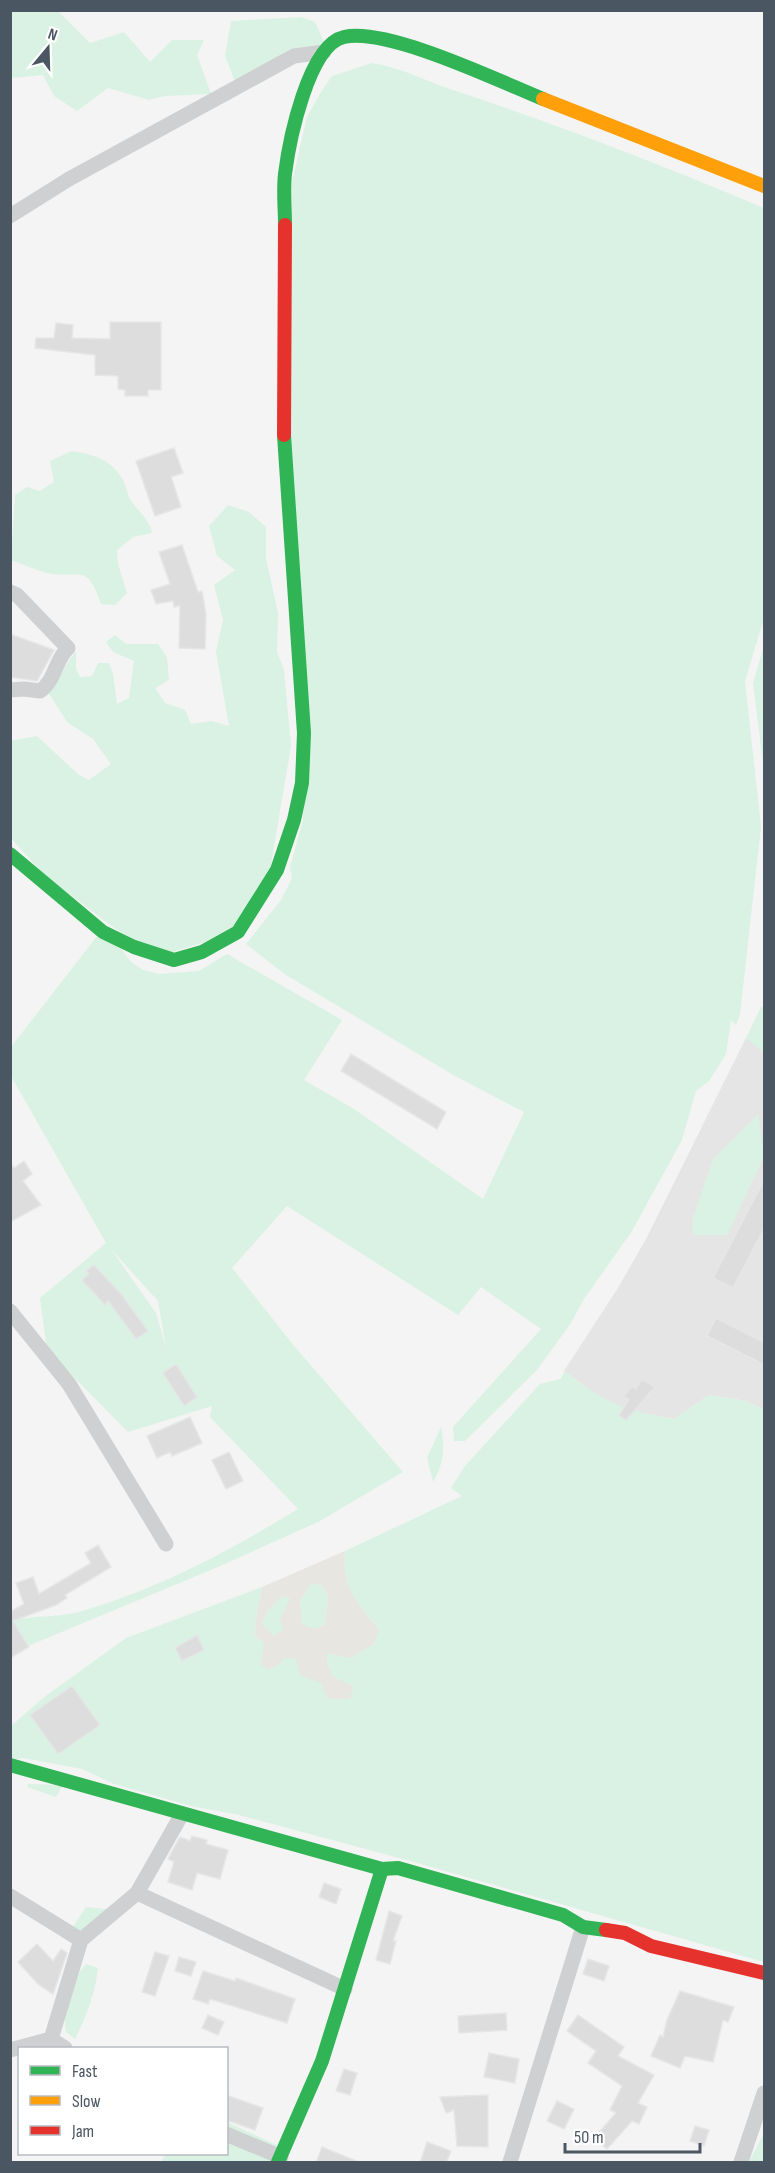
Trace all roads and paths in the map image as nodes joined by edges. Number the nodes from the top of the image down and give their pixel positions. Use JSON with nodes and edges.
{"nodes":[{"id":1,"x":324,"y":52,"type":"junction"},
{"id":2,"x":765,"y":186,"type":"edge"},
{"id":3,"x":10,"y":216,"type":"edge"},
{"id":4,"x":10,"y":592,"type":"edge"},
{"id":5,"x":10,"y":690,"type":"edge"},
{"id":6,"x":10,"y":854,"type":"edge"},
{"id":7,"x":10,"y":1311,"type":"edge"},
{"id":8,"x":166,"y":1544,"type":"dead end"},
{"id":9,"x":10,"y":1766,"type":"edge"},
{"id":10,"x":182,"y":1814,"type":"junction"},
{"id":11,"x":382,"y":1869,"type":"junction"},
{"id":12,"x":137,"y":1893,"type":"junction"},
{"id":13,"x":10,"y":1896,"type":"edge"},
{"id":14,"x":583,"y":1926,"type":"junction"},
{"id":15,"x":81,"y":1940,"type":"junction"},
{"id":16,"x":765,"y":1973,"type":"edge"},
{"id":17,"x":345,"y":1989,"type":"junction"},
{"id":18,"x":51,"y":2039,"type":"junction"},
{"id":19,"x":21,"y":2047,"type":"edge"},
{"id":20,"x":62,"y":2047,"type":"edge"},
{"id":21,"x":765,"y":2093,"type":"edge"},
{"id":22,"x":228,"y":2135,"type":"edge"},
{"id":23,"x":279,"y":2160,"type":"edge"},
{"id":24,"x":510,"y":2163,"type":"edge"},
{"id":25,"x":741,"y":2163,"type":"edge"}],
"edges":[{"from":1,"to":2,"type":"street"},
{"from":1,"to":3,"type":"street"},
{"from":1,"to":6,"type":"street"},
{"from":4,"to":5,"type":"street"},
{"from":7,"to":8,"type":"street"},
{"from":9,"to":10,"type":"street"},
{"from":10,"to":11,"type":"street"},
{"from":10,"to":12,"type":"street"},
{"from":11,"to":14,"type":"street"},
{"from":11,"to":17,"type":"street"},
{"from":12,"to":15,"type":"street"},
{"from":12,"to":17,"type":"street"},
{"from":13,"to":15,"type":"street"},
{"from":14,"to":16,"type":"street"},
{"from":14,"to":24,"type":"street"},
{"from":15,"to":18,"type":"street"},
{"from":17,"to":23,"type":"street"},
{"from":18,"to":19,"type":"street"},
{"from":18,"to":20,"type":"street"},
{"from":21,"to":25,"type":"street"},
{"from":22,"to":23,"type":"street"}]}
